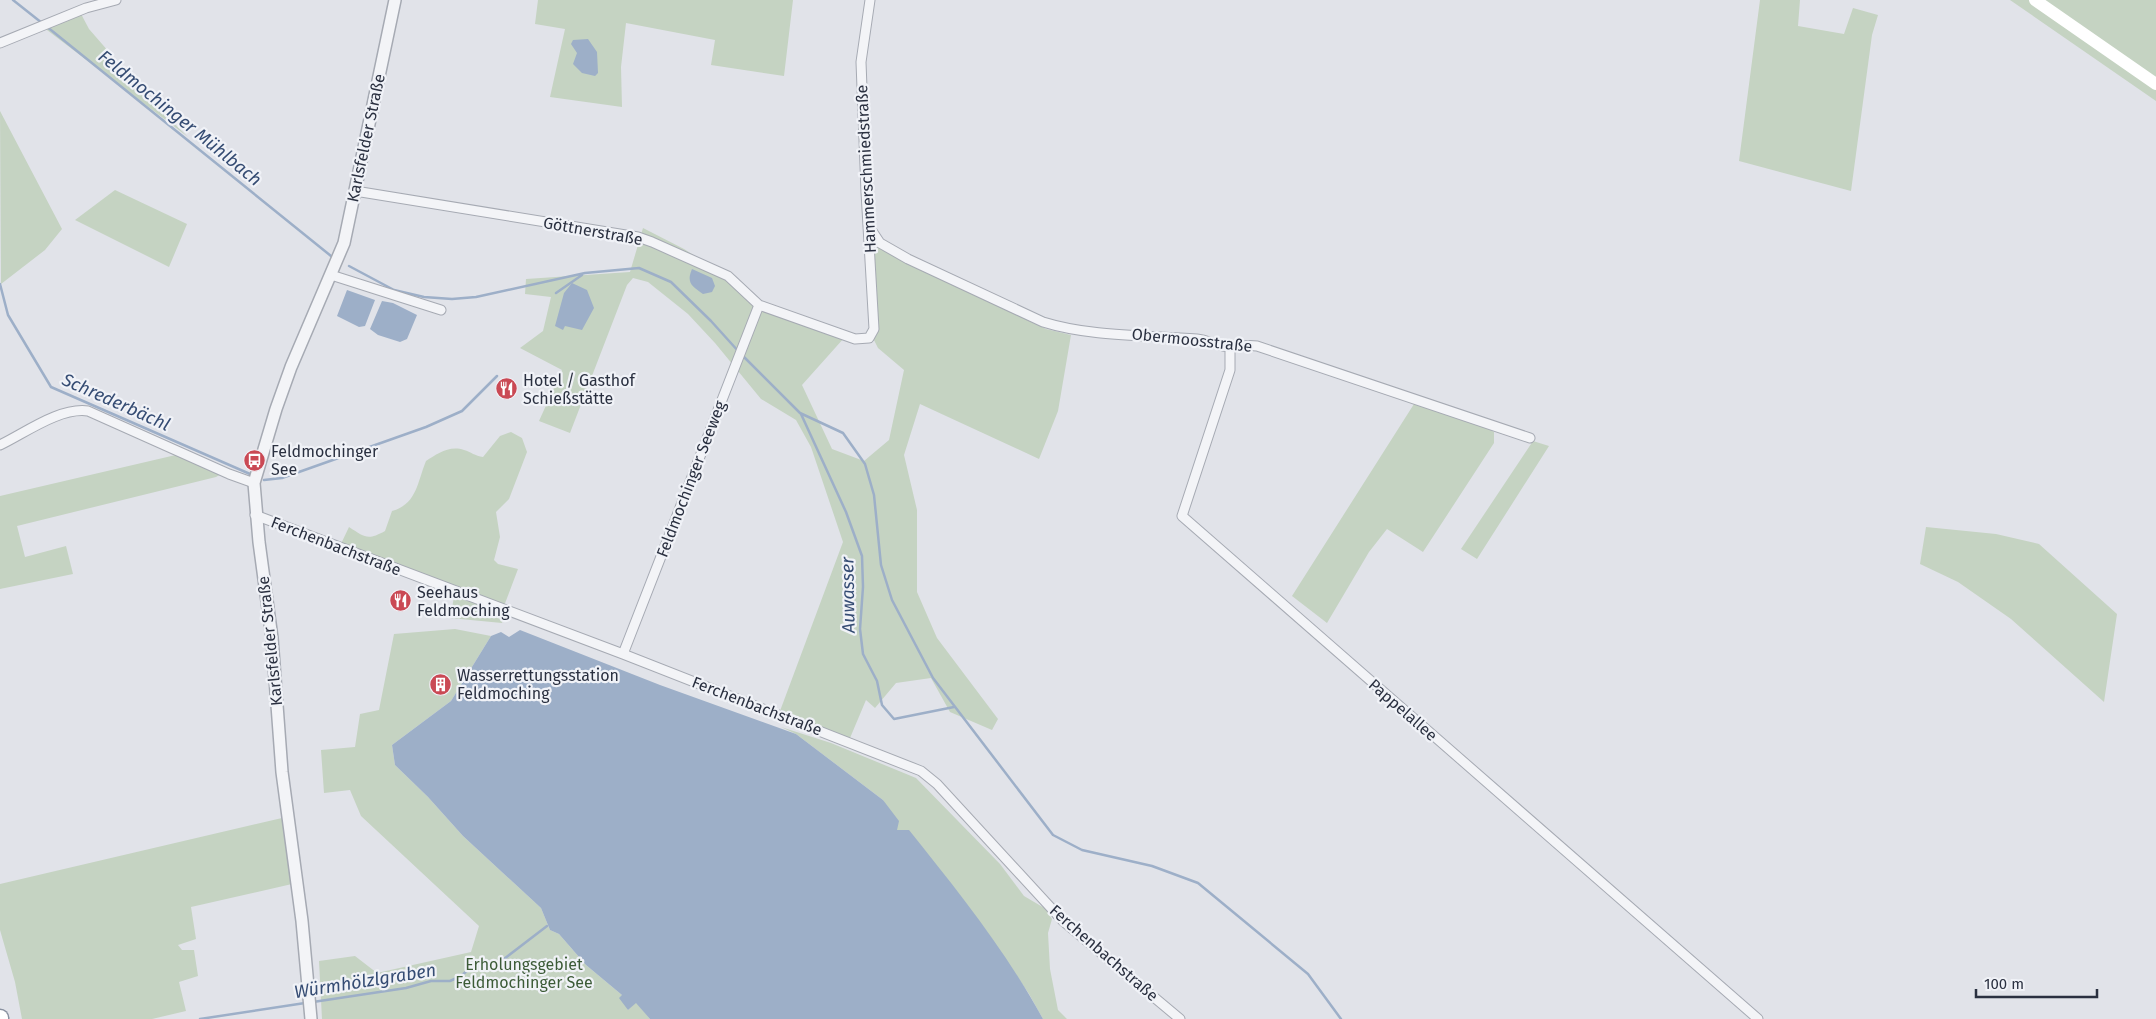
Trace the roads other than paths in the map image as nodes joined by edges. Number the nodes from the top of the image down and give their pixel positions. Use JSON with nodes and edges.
{"nodes":[{"id":1,"x":116,"y":0,"type":"edge"},
{"id":2,"x":395,"y":0,"type":"edge"},
{"id":3,"x":870,"y":0,"type":"edge"},
{"id":4,"x":2035,"y":0,"type":"edge"},
{"id":5,"x":0,"y":42,"type":"edge"},
{"id":6,"x":2156,"y":84,"type":"edge"},
{"id":7,"x":355,"y":191,"type":"junction"},
{"id":8,"x":869,"y":226,"type":"junction"},
{"id":9,"x":331,"y":275,"type":"junction"},
{"id":10,"x":759,"y":305,"type":"junction"},
{"id":11,"x":441,"y":310,"type":"dead end"},
{"id":12,"x":869,"y":338,"type":"joint"},
{"id":13,"x":1230,"y":347,"type":"junction"},
{"id":14,"x":1530,"y":438,"type":"dead end"},
{"id":15,"x":0,"y":445,"type":"edge"},
{"id":16,"x":254,"y":483,"type":"junction"},
{"id":17,"x":256,"y":515,"type":"junction"},
{"id":18,"x":623,"y":654,"type":"junction"},
{"id":19,"x":310,"y":1015,"type":"edge"},
{"id":20,"x":1180,"y":1019,"type":"edge"},
{"id":21,"x":1758,"y":1019,"type":"edge"}],
"edges":[{"from":1,"to":5,"type":"street"},
{"from":2,"to":7,"type":"street","name":"Karlsfelder Straße"},
{"from":3,"to":8,"type":"street","name":"Hammerschmiedstraße"},
{"from":4,"to":6,"type":"main road"},
{"from":7,"to":9,"type":"street","name":"Karlsfelder Straße"},
{"from":7,"to":10,"type":"street","name":"Göttnerstraße"},
{"from":8,"to":12,"type":"street","name":"Hammerschmiedstraße"},
{"from":8,"to":13,"type":"street","name":"Obermoosstraße"},
{"from":9,"to":11,"type":"street"},
{"from":9,"to":16,"type":"street","name":"Karlsfelder Straße"},
{"from":10,"to":12,"type":"street","name":"Göttnerstraße"},
{"from":10,"to":18,"type":"street","name":"Feldmochinger Seeweg"},
{"from":13,"to":14,"type":"street","name":"Obermoosstraße"},
{"from":13,"to":21,"type":"street","name":"Pappelallee"},
{"from":15,"to":16,"type":"street"},
{"from":16,"to":17,"type":"street","name":"Karlsfelder Straße"},
{"from":17,"to":18,"type":"street","name":"Ferchenbachstraße"},
{"from":17,"to":19,"type":"street","name":"Karlsfelder Straße"},
{"from":18,"to":20,"type":"street","name":"Ferchenbachstraße"}]}
